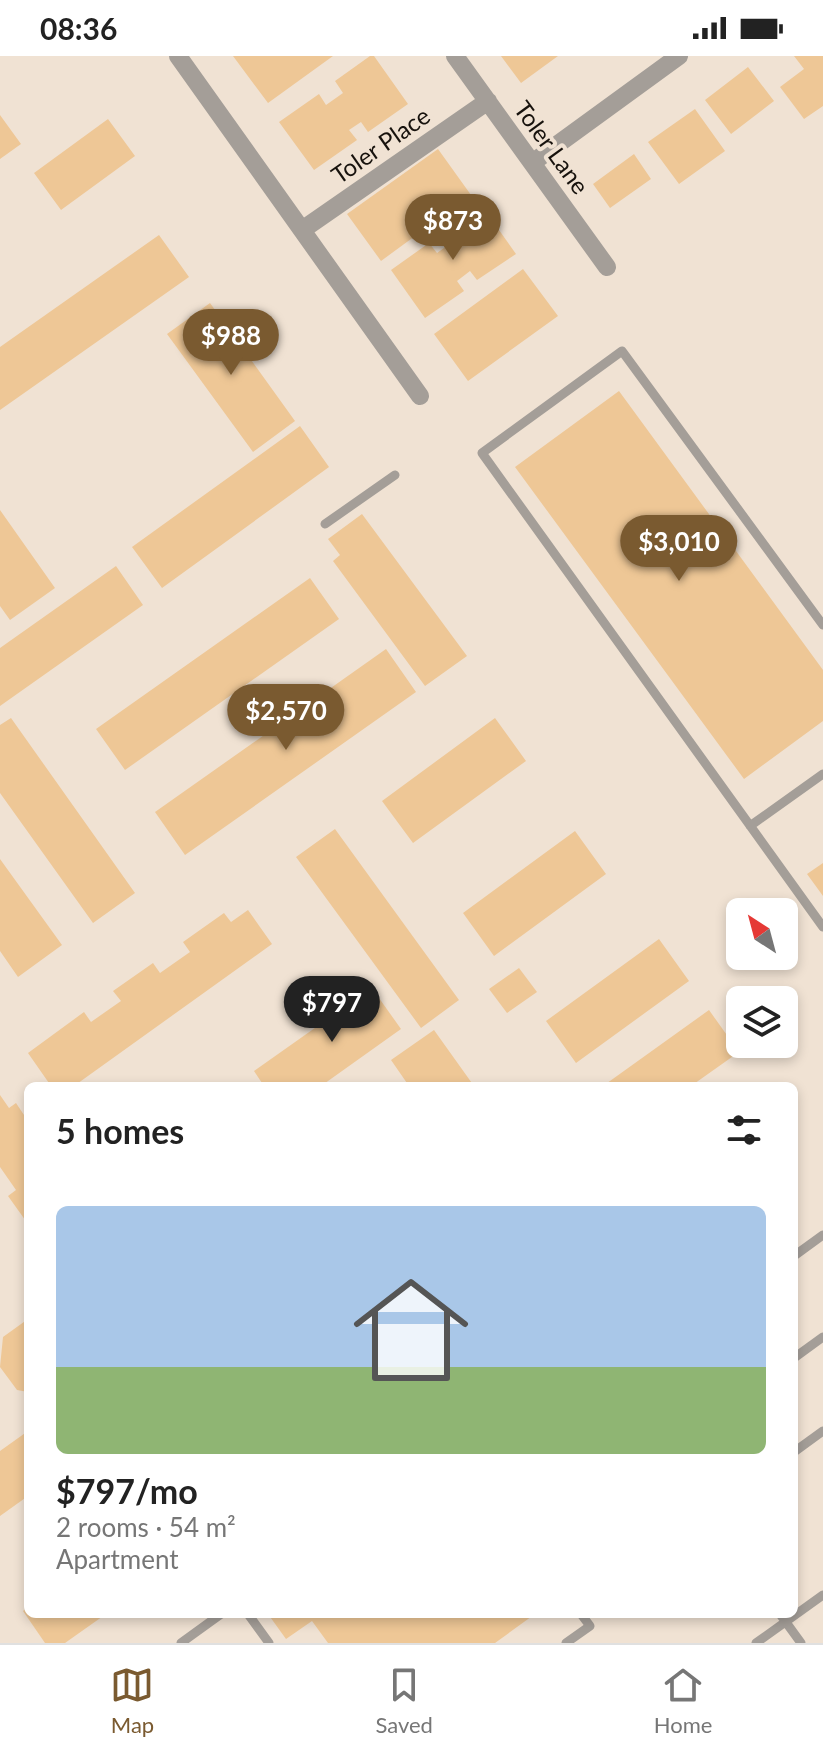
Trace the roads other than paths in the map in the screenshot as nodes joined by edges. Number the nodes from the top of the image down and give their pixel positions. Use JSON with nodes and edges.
{"nodes":[{"id":1,"x":178,"y":56,"type":"edge"},
{"id":2,"x":455,"y":56,"type":"edge"},
{"id":3,"x":679,"y":56,"type":"edge"},
{"id":4,"x":488,"y":101,"type":"junction"},
{"id":5,"x":532,"y":163,"type":"junction"},
{"id":6,"x":302,"y":230,"type":"junction"},
{"id":7,"x":607,"y":267,"type":"dead end"},
{"id":8,"x":420,"y":396,"type":"dead end"},
{"id":9,"x":395,"y":475,"type":"dead end"},
{"id":10,"x":325,"y":524,"type":"dead end"},
{"id":11,"x":823,"y":625,"type":"edge"},
{"id":12,"x":823,"y":774,"type":"edge"},
{"id":13,"x":750,"y":826,"type":"junction"},
{"id":14,"x":823,"y":927,"type":"edge"},
{"id":15,"x":823,"y":1235,"type":"edge"},
{"id":16,"x":798,"y":1253,"type":"edge"},
{"id":17,"x":823,"y":1337,"type":"edge"},
{"id":18,"x":798,"y":1355,"type":"edge"},
{"id":19,"x":823,"y":1431,"type":"edge"},
{"id":20,"x":798,"y":1449,"type":"edge"},
{"id":21,"x":823,"y":1595,"type":"edge"},
{"id":22,"x":798,"y":1609,"type":"edge"},
{"id":23,"x":215,"y":1618,"type":"edge"},
{"id":24,"x":251,"y":1618,"type":"edge"},
{"id":25,"x":584,"y":1618,"type":"edge"},
{"id":26,"x":783,"y":1618,"type":"edge"},
{"id":27,"x":181,"y":1643,"type":"edge"},
{"id":28,"x":269,"y":1643,"type":"edge"},
{"id":29,"x":566,"y":1643,"type":"edge"},
{"id":30,"x":756,"y":1643,"type":"edge"},
{"id":31,"x":801,"y":1643,"type":"edge"}],
"edges":[{"from":1,"to":6,"type":"street"},
{"from":2,"to":4,"type":"street","name":"Toler Lane"},
{"from":3,"to":5,"type":"street"},
{"from":4,"to":5,"type":"street","name":"Toler Lane"},
{"from":4,"to":6,"type":"street","name":"Toler Place"},
{"from":5,"to":7,"type":"street","name":"Toler Lane"},
{"from":6,"to":8,"type":"street"},
{"from":9,"to":10,"type":"lane"},
{"from":11,"to":13,"type":"lane"},
{"from":12,"to":13,"type":"lane"},
{"from":13,"to":14,"type":"lane"},
{"from":15,"to":16,"type":"lane"},
{"from":17,"to":18,"type":"lane"},
{"from":19,"to":20,"type":"lane"},
{"from":21,"to":22,"type":"lane"},
{"from":23,"to":27,"type":"lane"},
{"from":24,"to":28,"type":"lane"},
{"from":25,"to":29,"type":"lane"},
{"from":26,"to":30,"type":"lane"},
{"from":26,"to":31,"type":"lane"}]}
